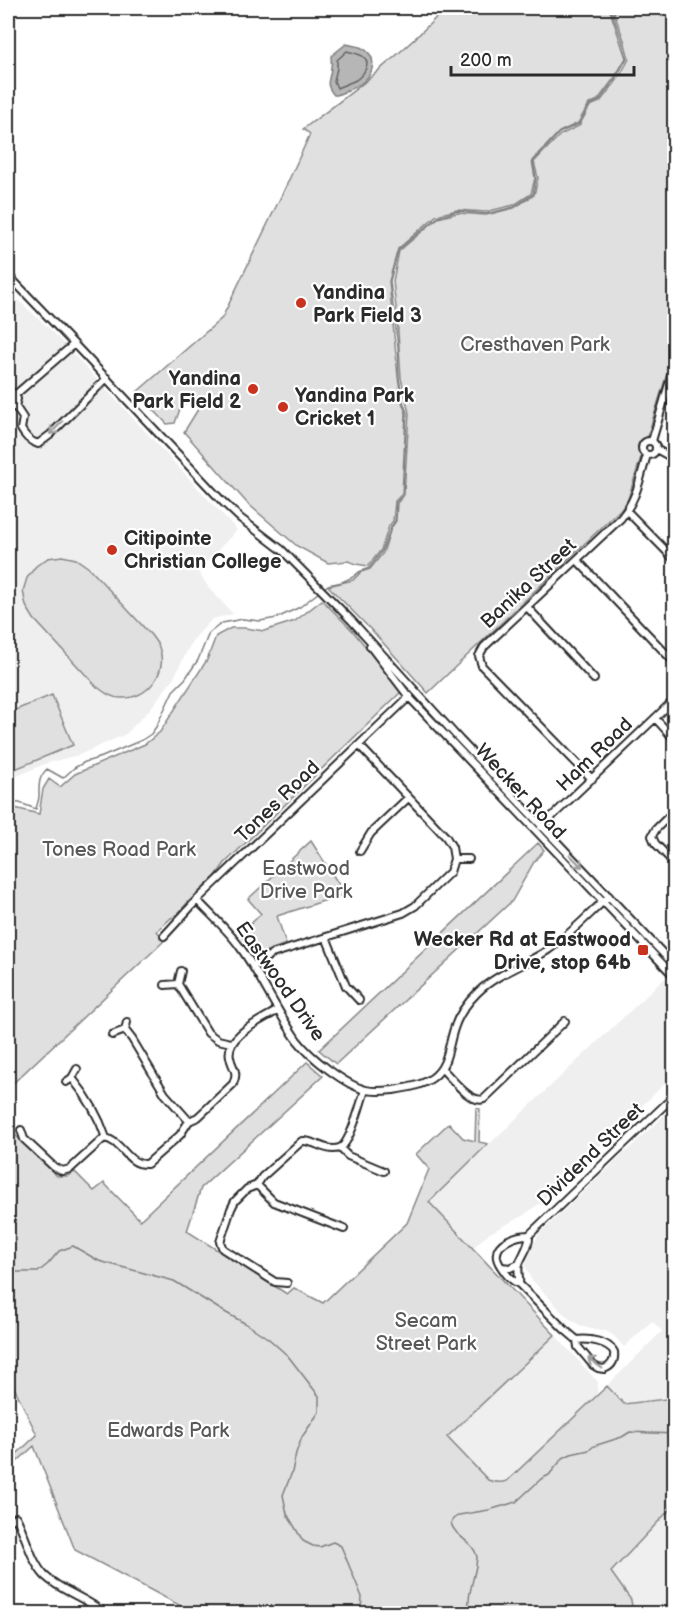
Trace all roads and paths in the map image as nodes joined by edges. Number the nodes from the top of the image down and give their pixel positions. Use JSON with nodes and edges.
{"nodes":[{"id":1,"x":8,"y":275,"type":"edge"},
{"id":2,"x":8,"y":282,"type":"edge"},
{"id":3,"x":16,"y":285,"type":"junction"},
{"id":4,"x":75,"y":344,"type":"junction"},
{"id":5,"x":675,"y":367,"type":"edge"},
{"id":6,"x":107,"y":378,"type":"junction"},
{"id":7,"x":11,"y":394,"type":"edge"},
{"id":8,"x":11,"y":407,"type":"edge"},
{"id":9,"x":652,"y":441,"type":"junction"},
{"id":10,"x":656,"y":449,"type":"junction"},
{"id":11,"x":647,"y":455,"type":"junction"},
{"id":12,"x":675,"y":459,"type":"edge"},
{"id":13,"x":627,"y":511,"type":"junction"},
{"id":14,"x":675,"y":559,"type":"edge"},
{"id":15,"x":577,"y":560,"type":"junction"},
{"id":16,"x":527,"y":608,"type":"junction"},
{"id":17,"x":352,"y":621,"type":"junction"},
{"id":18,"x":675,"y":662,"type":"edge"},
{"id":19,"x":594,"y":678,"type":"dead end"},
{"id":20,"x":415,"y":692,"type":"junction"},
{"id":21,"x":409,"y":697,"type":"junction"},
{"id":22,"x":675,"y":700,"type":"edge"},
{"id":23,"x":655,"y":718,"type":"junction"},
{"id":24,"x":675,"y":739,"type":"edge"},
{"id":25,"x":359,"y":746,"type":"junction"},
{"id":26,"x":592,"y":779,"type":"junction"},
{"id":27,"x":408,"y":798,"type":"junction"},
{"id":28,"x":675,"y":811,"type":"edge"},
{"id":29,"x":542,"y":826,"type":"junction"},
{"id":30,"x":536,"y":832,"type":"junction"},
{"id":31,"x":360,"y":851,"type":"dead end"},
{"id":32,"x":454,"y":859,"type":"junction"},
{"id":33,"x":469,"y":859,"type":"dead end"},
{"id":34,"x":675,"y":863,"type":"edge"},
{"id":35,"x":609,"y":896,"type":"junction"},
{"id":36,"x":197,"y":900,"type":"junction"},
{"id":37,"x":603,"y":901,"type":"junction"},
{"id":38,"x":164,"y":936,"type":"dead end"},
{"id":39,"x":326,"y":937,"type":"junction"},
{"id":40,"x":675,"y":965,"type":"edge"},
{"id":41,"x":253,"y":966,"type":"junction"},
{"id":42,"x":181,"y":971,"type":"dead end"},
{"id":43,"x":675,"y":976,"type":"edge"},
{"id":44,"x":178,"y":984,"type":"junction"},
{"id":45,"x":165,"y":985,"type":"dead end"},
{"id":46,"x":359,"y":1000,"type":"dead end"},
{"id":47,"x":278,"y":1010,"type":"junction"},
{"id":48,"x":565,"y":1021,"type":"dead end"},
{"id":49,"x":128,"y":1022,"type":"dead end"},
{"id":50,"x":125,"y":1030,"type":"junction"},
{"id":51,"x":112,"y":1035,"type":"dead end"},
{"id":52,"x":231,"y":1043,"type":"junction"},
{"id":53,"x":77,"y":1069,"type":"dead end"},
{"id":54,"x":442,"y":1069,"type":"junction"},
{"id":55,"x":365,"y":1090,"type":"junction"},
{"id":56,"x":675,"y":1096,"type":"edge"},
{"id":57,"x":189,"y":1121,"type":"junction"},
{"id":58,"x":21,"y":1130,"type":"dead end"},
{"id":59,"x":106,"y":1138,"type":"junction"},
{"id":60,"x":340,"y":1148,"type":"junction"},
{"id":61,"x":384,"y":1171,"type":"dead end"},
{"id":62,"x":257,"y":1185,"type":"junction"},
{"id":63,"x":344,"y":1229,"type":"dead end"},
{"id":64,"x":529,"y":1235,"type":"junction"},
{"id":65,"x":519,"y":1264,"type":"junction"},
{"id":66,"x":502,"y":1267,"type":"junction"},
{"id":67,"x":287,"y":1283,"type":"dead end"},
{"id":68,"x":519,"y":1284,"type":"junction"},
{"id":69,"x":577,"y":1340,"type":"junction"},
{"id":70,"x":8,"y":1522,"type":"edge"},
{"id":71,"x":105,"y":1614,"type":"edge"}],
"edges":[{"from":1,"to":3,"type":"street","name":"Wecker Road"},
{"from":2,"to":3,"type":"street","name":"Wecker Road"},
{"from":3,"to":4,"type":"street","name":"Wecker Road"},
{"from":4,"to":6,"type":"street","name":"Wecker Road"},
{"from":4,"to":7,"type":"street"},
{"from":5,"to":9,"type":"street"},
{"from":6,"to":8,"type":"street","one_way":true},
{"from":6,"to":17,"type":"street","name":"Wecker Road"},
{"from":7,"to":8,"type":"street"},
{"from":9,"to":10,"type":"street"},
{"from":9,"to":11,"type":"street"},
{"from":10,"to":11,"type":"street"},
{"from":10,"to":12,"type":"street"},
{"from":11,"to":13,"type":"street","name":"Banika Street"},
{"from":13,"to":14,"type":"street"},
{"from":13,"to":15,"type":"street","name":"Banika Street"},
{"from":15,"to":16,"type":"street","name":"Banika Street"},
{"from":15,"to":18,"type":"street"},
{"from":16,"to":19,"type":"street"},
{"from":16,"to":26,"type":"street","name":"Banika Street"},
{"from":17,"to":20,"type":"street","name":"Wecker Road"},
{"from":17,"to":21,"type":"street","name":"Wecker Road"},
{"from":20,"to":21,"type":"street","name":"Tones Road"},
{"from":20,"to":29,"type":"street","name":"Wecker Road"},
{"from":21,"to":25,"type":"street","name":"Tones Road"},
{"from":21,"to":30,"type":"street","name":"Wecker Road"},
{"from":22,"to":23,"type":"street","name":"Ham Road"},
{"from":23,"to":24,"type":"street"},
{"from":23,"to":26,"type":"street","name":"Ham Road"},
{"from":25,"to":27,"type":"street"},
{"from":25,"to":36,"type":"street","name":"Tones Road"},
{"from":26,"to":29,"type":"street","name":"Ham Road"},
{"from":27,"to":31,"type":"street"},
{"from":27,"to":32,"type":"street"},
{"from":28,"to":34,"type":"street"},
{"from":29,"to":30,"type":"street","name":"Ham Road"},
{"from":29,"to":35,"type":"street","name":"Wecker Road","one_way":true},
{"from":30,"to":37,"type":"street","name":"Wecker Road"},
{"from":32,"to":33,"type":"street"},
{"from":32,"to":39,"type":"street"},
{"from":35,"to":37,"type":"street"},
{"from":35,"to":40,"type":"street","name":"Wecker Road"},
{"from":36,"to":38,"type":"street","name":"Tones Road"},
{"from":36,"to":41,"type":"street","name":"Eastwood Drive"},
{"from":37,"to":43,"type":"street","name":"Wecker Road"},
{"from":37,"to":54,"type":"street"},
{"from":39,"to":41,"type":"street"},
{"from":39,"to":46,"type":"street"},
{"from":41,"to":47,"type":"street","name":"Eastwood Drive"},
{"from":42,"to":44,"type":"street"},
{"from":44,"to":45,"type":"street"},
{"from":44,"to":52,"type":"street"},
{"from":47,"to":52,"type":"street"},
{"from":47,"to":55,"type":"street","name":"Eastwood Drive"},
{"from":48,"to":54,"type":"street"},
{"from":49,"to":50,"type":"street"},
{"from":50,"to":51,"type":"street"},
{"from":50,"to":57,"type":"street"},
{"from":52,"to":57,"type":"street"},
{"from":53,"to":59,"type":"street"},
{"from":54,"to":55,"type":"street","name":"Eastwood Drive"},
{"from":55,"to":60,"type":"street"},
{"from":56,"to":64,"type":"street","name":"Dividend Street"},
{"from":57,"to":59,"type":"street"},
{"from":58,"to":59,"type":"street"},
{"from":60,"to":61,"type":"street"},
{"from":60,"to":62,"type":"street"},
{"from":62,"to":63,"type":"street"},
{"from":62,"to":67,"type":"street"},
{"from":64,"to":65,"type":"street","name":"Dividend Street"},
{"from":64,"to":66,"type":"street","name":"Dividend Street"},
{"from":65,"to":66,"type":"street"},
{"from":65,"to":68,"type":"street","name":"Dividend Street"},
{"from":66,"to":68,"type":"street"},
{"from":68,"to":69,"type":"street"},
{"from":69,"to":69,"type":"street","one_way":true},
{"from":70,"to":71,"type":"street"}]}
